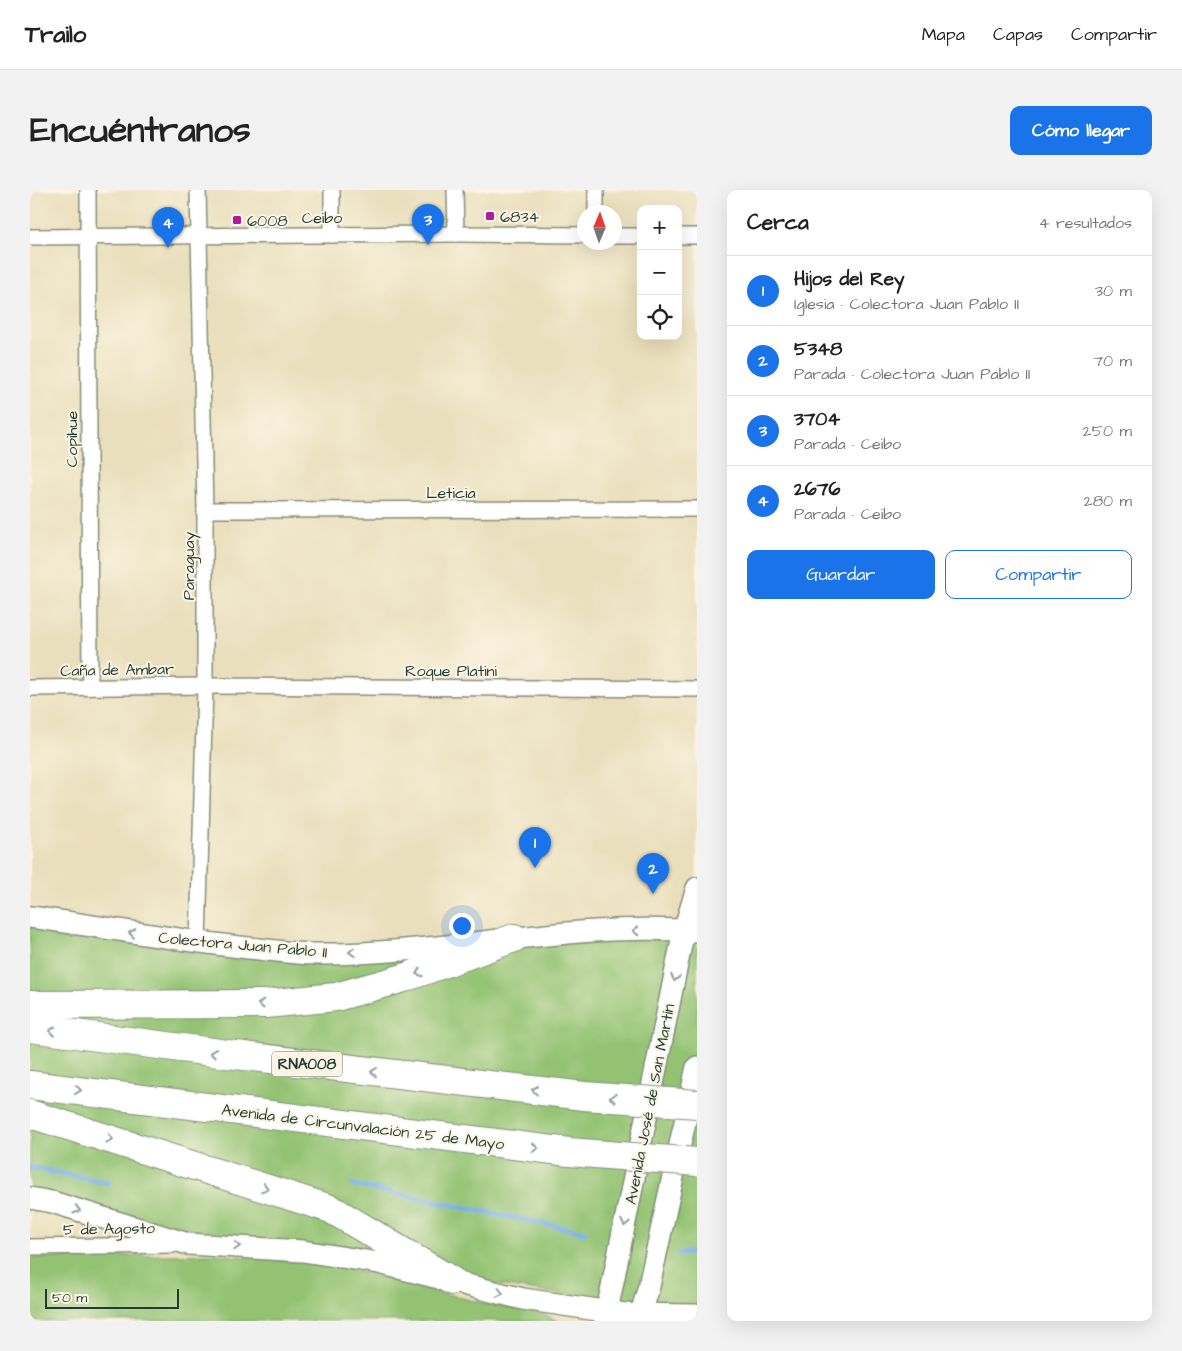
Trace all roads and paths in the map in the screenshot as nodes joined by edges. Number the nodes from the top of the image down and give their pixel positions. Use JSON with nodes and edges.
{"nodes":[{"id":1,"x":88,"y":190,"type":"edge"},
{"id":2,"x":198,"y":190,"type":"edge"},
{"id":3,"x":332,"y":190,"type":"edge"},
{"id":4,"x":455,"y":190,"type":"edge"},
{"id":5,"x":596,"y":190,"type":"edge"},
{"id":6,"x":596,"y":205,"type":"edge"},
{"id":7,"x":198,"y":234,"type":"junction"},
{"id":8,"x":456,"y":234,"type":"junction"},
{"id":9,"x":332,"y":235,"type":"junction"},
{"id":10,"x":88,"y":236,"type":"junction"},
{"id":11,"x":577,"y":236,"type":"edge"},
{"id":12,"x":622,"y":236,"type":"edge"},
{"id":13,"x":637,"y":236,"type":"edge"},
{"id":14,"x":682,"y":236,"type":"edge"},
{"id":15,"x":697,"y":236,"type":"edge"},
{"id":16,"x":30,"y":237,"type":"edge"},
{"id":17,"x":697,"y":509,"type":"edge"},
{"id":18,"x":205,"y":510,"type":"junction"},
{"id":19,"x":204,"y":686,"type":"junction"},
{"id":20,"x":90,"y":687,"type":"junction"},
{"id":21,"x":30,"y":688,"type":"edge"},
{"id":22,"x":697,"y":689,"type":"edge"},
{"id":23,"x":697,"y":888,"type":"edge"},
{"id":24,"x":30,"y":918,"type":"edge"},
{"id":25,"x":691,"y":930,"type":"edge"},
{"id":26,"x":514,"y":938,"type":"junction"},
{"id":27,"x":198,"y":943,"type":"junction"},
{"id":28,"x":30,"y":1005,"type":"edge"},
{"id":29,"x":30,"y":1028,"type":"edge"},
{"id":30,"x":697,"y":1067,"type":"edge"},
{"id":31,"x":30,"y":1085,"type":"edge"},
{"id":32,"x":697,"y":1104,"type":"edge"},
{"id":33,"x":30,"y":1114,"type":"edge"},
{"id":34,"x":697,"y":1162,"type":"edge"},
{"id":35,"x":30,"y":1198,"type":"edge"},
{"id":36,"x":188,"y":1244,"type":"junction"},
{"id":37,"x":30,"y":1247,"type":"edge"},
{"id":38,"x":452,"y":1281,"type":"junction"},
{"id":39,"x":697,"y":1315,"type":"edge"},
{"id":40,"x":606,"y":1316,"type":"edge"},
{"id":41,"x":639,"y":1318,"type":"edge"}],
"edges":[{"from":1,"to":10,"type":"street","name":"Copihue"},
{"from":2,"to":7,"type":"street","name":"Paraguay"},
{"from":3,"to":9,"type":"street"},
{"from":4,"to":8,"type":"street"},
{"from":5,"to":6,"type":"street"},
{"from":7,"to":9,"type":"street","name":"Ceibo"},
{"from":7,"to":10,"type":"street","name":"Ceibo"},
{"from":7,"to":18,"type":"street","name":"Paraguay"},
{"from":8,"to":9,"type":"street","name":"Ceibo"},
{"from":8,"to":11,"type":"street","name":"Ceibo"},
{"from":10,"to":16,"type":"street","name":"Ceibo"},
{"from":10,"to":20,"type":"street","name":"Copihue"},
{"from":12,"to":13,"type":"street"},
{"from":14,"to":15,"type":"street"},
{"from":17,"to":18,"type":"street","name":"Leticia"},
{"from":18,"to":19,"type":"street","name":"Paraguay"},
{"from":19,"to":20,"type":"street","name":"Caña de Ambar"},
{"from":19,"to":22,"type":"street","name":"Roque Platini"},
{"from":19,"to":27,"type":"street","name":"Paraguay"},
{"from":20,"to":21,"type":"street","name":"Caña de Ambar"},
{"from":23,"to":25,"type":"main road","name":"Avenida José de San Martín"},
{"from":27,"to":24,"type":"main road","name":"Colectora Juan Pablo II","one_way":true},
{"from":25,"to":26,"type":"main road","name":"Colectora Juan Pablo II","one_way":true},
{"from":25,"to":40,"type":"main road","name":"Avenida José de San Martín","one_way":true},
{"from":26,"to":27,"type":"main road","name":"Colectora Juan Pablo II","one_way":true},
{"from":26,"to":28,"type":"highway","one_way":true},
{"from":32,"to":29,"type":"highway","number":"RNA008","one_way":true,"bridge":true},
{"from":30,"to":41,"type":"main road"},
{"from":31,"to":34,"type":"highway","name":"Avenida de Circunvalación 25 de Mayo","one_way":true,"bridge":true},
{"from":33,"to":38,"type":"highway","one_way":true},
{"from":35,"to":36,"type":"main road","one_way":true},
{"from":36,"to":37,"type":"street","name":"5 de Agosto"},
{"from":36,"to":38,"type":"main road","one_way":true},
{"from":38,"to":40,"type":"main road","one_way":true},
{"from":39,"to":41,"type":"main road"},
{"from":40,"to":41,"type":"main road"}]}
